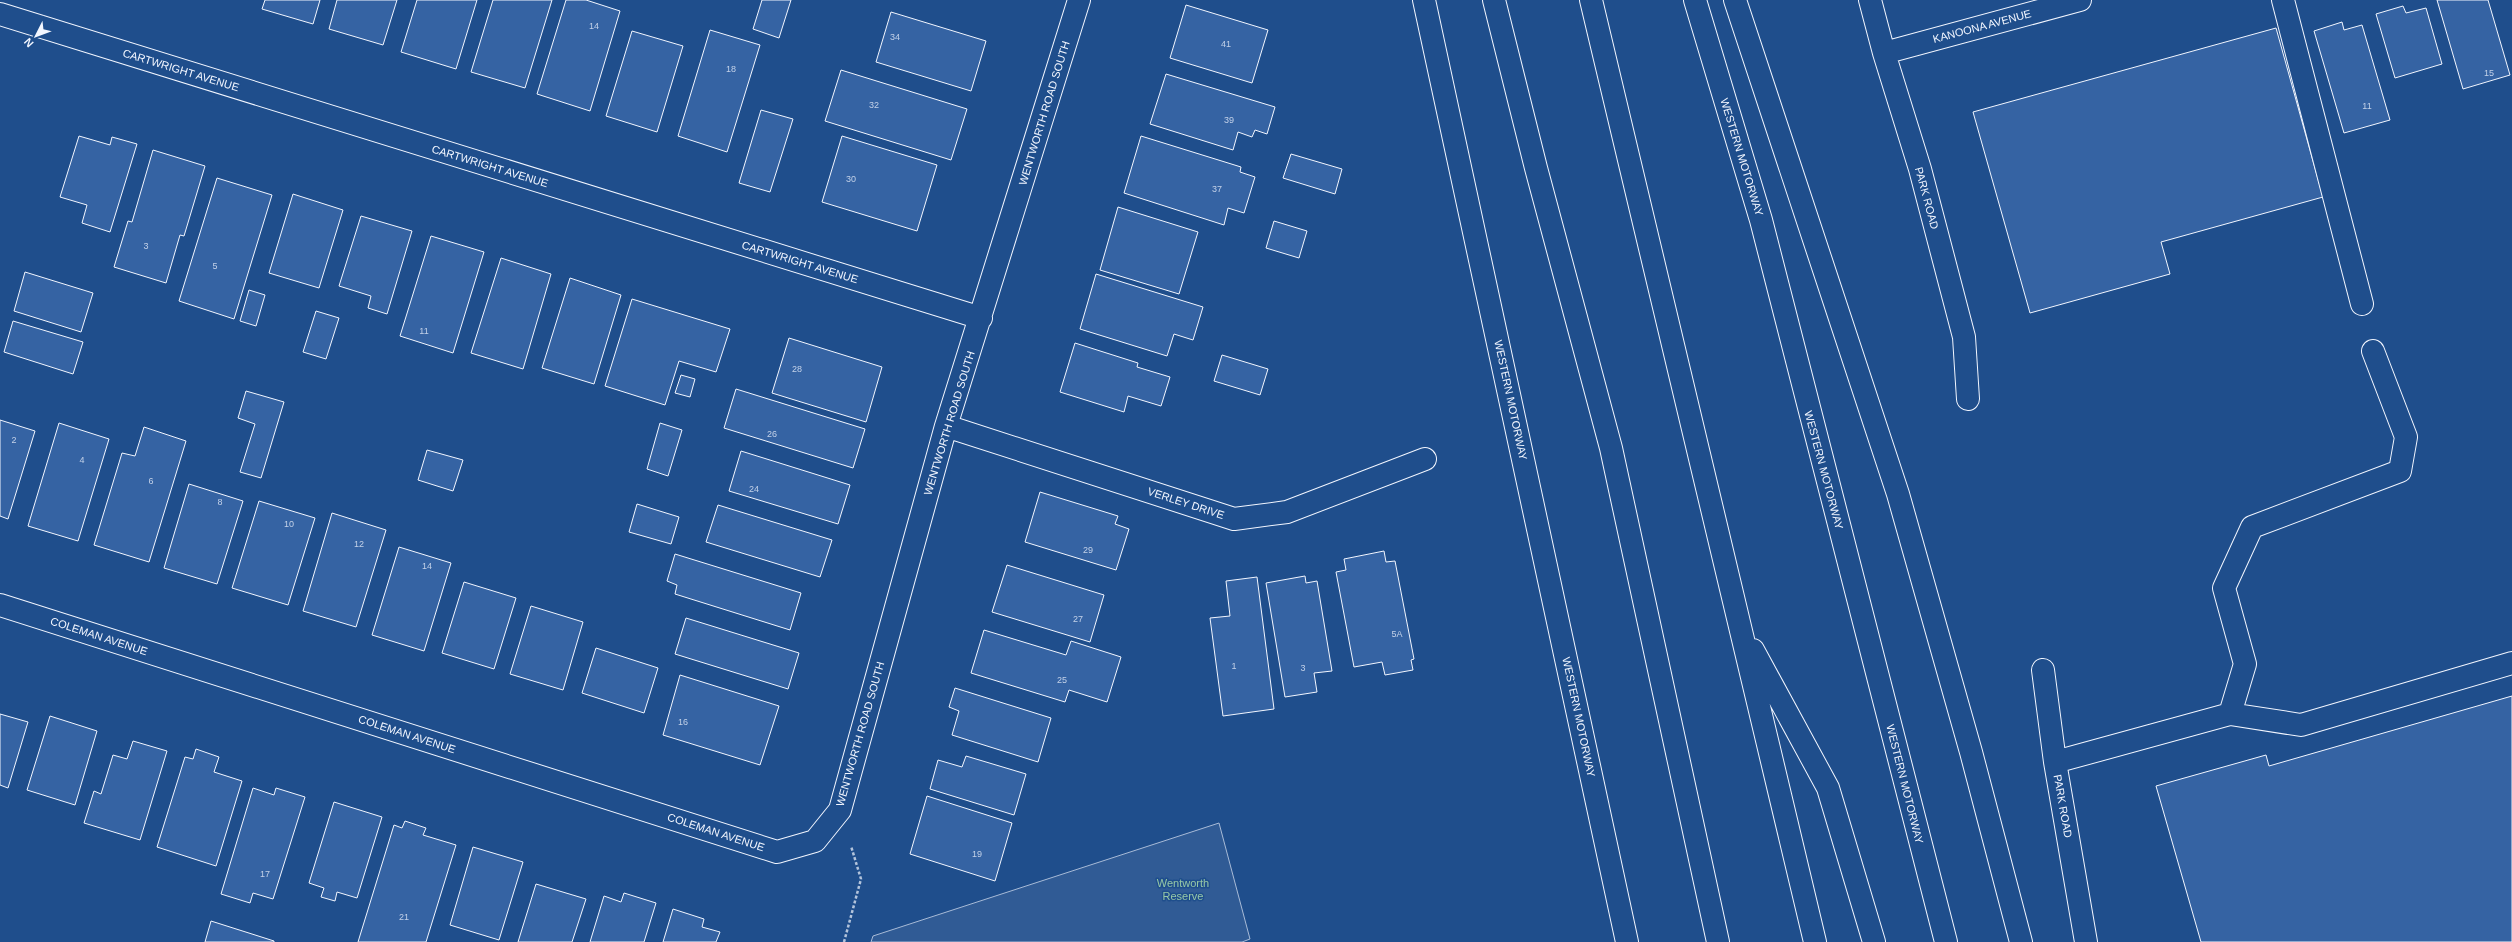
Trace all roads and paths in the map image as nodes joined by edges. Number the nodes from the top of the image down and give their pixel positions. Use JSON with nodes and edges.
{"nodes":[{"id":1,"x":1078,"y":0,"type":"edge"},
{"id":2,"x":1424,"y":0,"type":"edge"},
{"id":3,"x":1494,"y":0,"type":"edge"},
{"id":4,"x":1591,"y":0,"type":"edge"},
{"id":5,"x":1695,"y":0,"type":"edge"},
{"id":6,"x":1735,"y":0,"type":"edge"},
{"id":7,"x":1870,"y":0,"type":"edge"},
{"id":8,"x":2080,"y":0,"type":"edge"},
{"id":9,"x":2283,"y":0,"type":"edge"},
{"id":10,"x":0,"y":14,"type":"edge"},
{"id":11,"x":1884,"y":53,"type":"junction"},
{"id":12,"x":2362,"y":304,"type":"dead end"},
{"id":13,"x":981,"y":318,"type":"junction"},
{"id":14,"x":2374,"y":351,"type":"dead end"},
{"id":15,"x":1968,"y":399,"type":"dead end"},
{"id":16,"x":946,"y":426,"type":"junction"},
{"id":17,"x":1425,"y":459,"type":"dead end"},
{"id":18,"x":0,"y":604,"type":"edge"},
{"id":19,"x":1739,"y":624,"type":"junction"},
{"id":20,"x":2512,"y":663,"type":"edge"},
{"id":21,"x":2043,"y":670,"type":"dead end"},
{"id":22,"x":2230,"y":714,"type":"junction"},
{"id":23,"x":2056,"y":762,"type":"junction"},
{"id":24,"x":840,"y":810,"type":"junction"},
{"id":25,"x":815,"y":841,"type":"joint"},
{"id":26,"x":1625,"y":937,"type":"edge"},
{"id":27,"x":844,"y":942,"type":"edge"},
{"id":28,"x":1718,"y":942,"type":"edge"},
{"id":29,"x":1815,"y":942,"type":"edge"},
{"id":30,"x":1874,"y":942,"type":"edge"},
{"id":31,"x":1946,"y":942,"type":"edge"},
{"id":32,"x":2021,"y":942,"type":"edge"},
{"id":33,"x":2086,"y":942,"type":"edge"}],
"edges":[{"from":1,"to":13,"type":"main road","name":"WENTWORTH ROAD SOUTH"},
{"from":2,"to":26,"type":"main road","name":"WESTERN MOTORWAY"},
{"from":3,"to":28,"type":"main road"},
{"from":4,"to":19,"type":"main road"},
{"from":5,"to":31,"type":"main road","name":"WESTERN MOTORWAY"},
{"from":6,"to":32,"type":"main road"},
{"from":7,"to":11,"type":"main road","name":"PARK ROAD"},
{"from":8,"to":11,"type":"main road","name":"KANOONA AVENUE"},
{"from":9,"to":12,"type":"main road"},
{"from":10,"to":13,"type":"main road","name":"CARTWRIGHT AVENUE"},
{"from":11,"to":15,"type":"main road","name":"PARK ROAD"},
{"from":13,"to":16,"type":"main road","name":"WENTWORTH ROAD SOUTH"},
{"from":14,"to":22,"type":"main road"},
{"from":16,"to":17,"type":"main road","name":"VERLEY DRIVE"},
{"from":16,"to":24,"type":"main road","name":"WENTWORTH ROAD SOUTH"},
{"from":18,"to":25,"type":"main road","name":"COLEMAN AVENUE"},
{"from":19,"to":29,"type":"main road"},
{"from":19,"to":30,"type":"main road"},
{"from":20,"to":22,"type":"main road"},
{"from":21,"to":23,"type":"main road","name":"PARK ROAD"},
{"from":22,"to":23,"type":"main road"},
{"from":23,"to":33,"type":"main road","name":"PARK ROAD"},
{"from":24,"to":25,"type":"main road","name":"WENTWORTH ROAD SOUTH"},
{"from":24,"to":27,"type":"path"}]}
